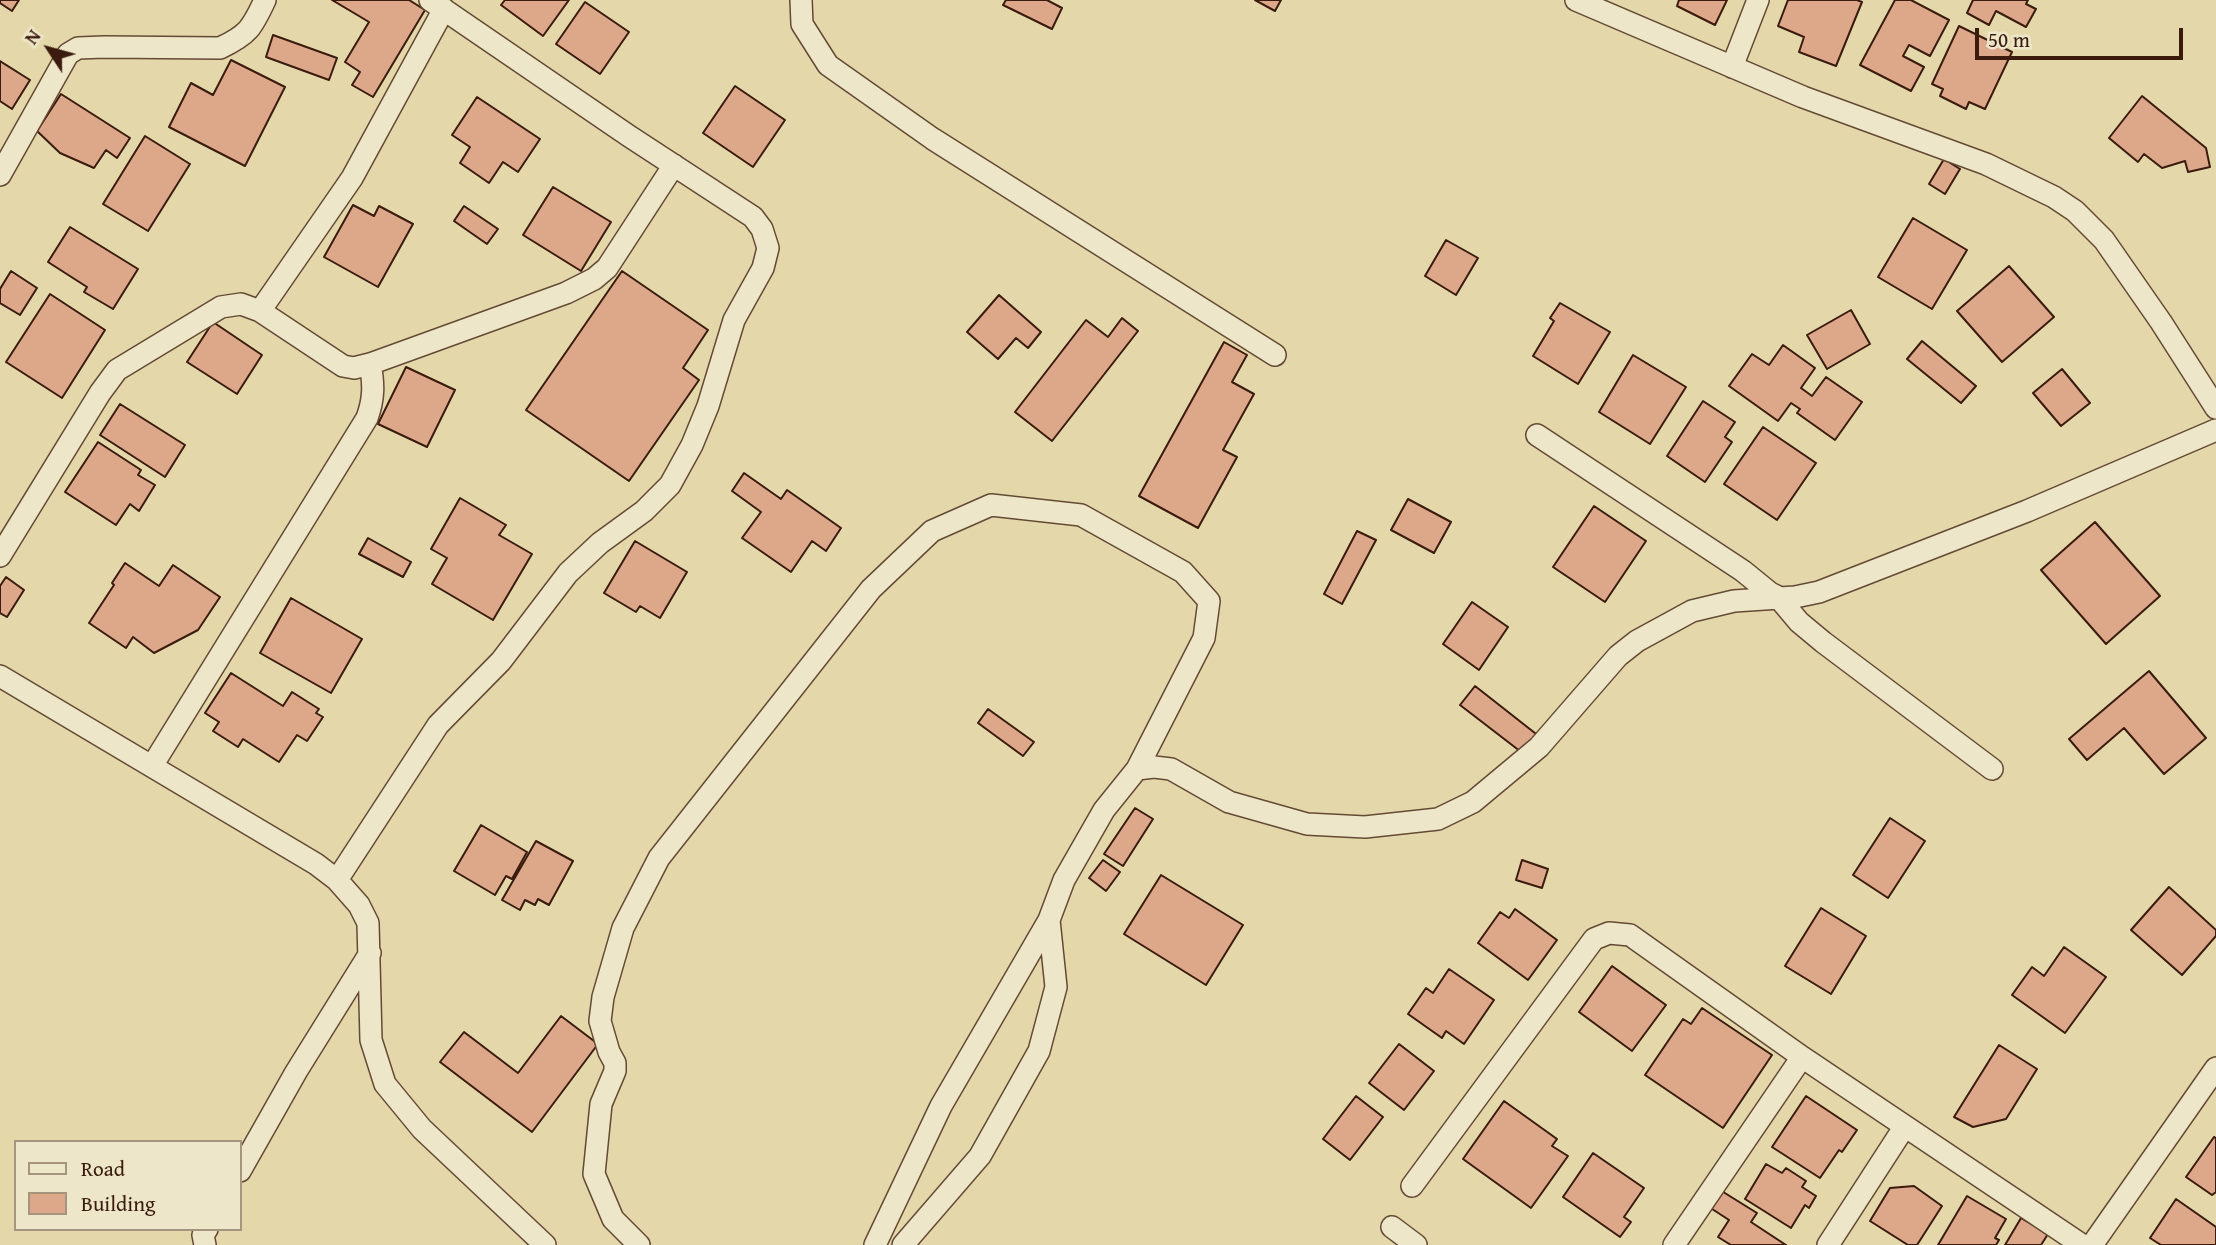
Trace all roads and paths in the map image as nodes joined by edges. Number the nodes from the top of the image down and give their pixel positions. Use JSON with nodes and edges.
{"nodes":[{"id":1,"x":265,"y":0,"type":"edge"},
{"id":2,"x":801,"y":0,"type":"edge"},
{"id":3,"x":1576,"y":0,"type":"edge"},
{"id":4,"x":1758,"y":0,"type":"edge"},
{"id":5,"x":437,"y":5,"type":"edge"},
{"id":6,"x":1732,"y":67,"type":"junction"},
{"id":7,"x":674,"y":165,"type":"junction"},
{"id":8,"x":0,"y":175,"type":"edge"},
{"id":9,"x":260,"y":311,"type":"junction"},
{"id":10,"x":1275,"y":355,"type":"dead end"},
{"id":11,"x":370,"y":364,"type":"junction"},
{"id":12,"x":2216,"y":408,"type":"edge"},
{"id":13,"x":2216,"y":430,"type":"edge"},
{"id":14,"x":1537,"y":435,"type":"dead end"},
{"id":15,"x":0,"y":556,"type":"edge"},
{"id":16,"x":1779,"y":597,"type":"junction"},
{"id":17,"x":0,"y":676,"type":"edge"},
{"id":18,"x":152,"y":766,"type":"junction"},
{"id":19,"x":1137,"y":769,"type":"junction"},
{"id":20,"x":1992,"y":769,"type":"dead end"},
{"id":21,"x":337,"y":880,"type":"junction"},
{"id":22,"x":1049,"y":920,"type":"junction"},
{"id":23,"x":370,"y":953,"type":"junction"},
{"id":24,"x":1802,"y":1057,"type":"junction"},
{"id":25,"x":2216,"y":1068,"type":"edge"},
{"id":26,"x":1905,"y":1126,"type":"junction"},
{"id":27,"x":242,"y":1167,"type":"edge"},
{"id":28,"x":1412,"y":1186,"type":"dead end"},
{"id":29,"x":1392,"y":1227,"type":"dead end"},
{"id":30,"x":900,"y":1244,"type":"edge"},
{"id":31,"x":545,"y":1245,"type":"edge"},
{"id":32,"x":639,"y":1245,"type":"edge"},
{"id":33,"x":875,"y":1245,"type":"edge"},
{"id":34,"x":1416,"y":1245,"type":"edge"},
{"id":35,"x":1674,"y":1245,"type":"edge"},
{"id":36,"x":1828,"y":1245,"type":"edge"},
{"id":37,"x":2082,"y":1245,"type":"edge"},
{"id":38,"x":2092,"y":1245,"type":"edge"}],
"edges":[{"from":1,"to":8,"type":"street"},
{"from":2,"to":10,"type":"street"},
{"from":3,"to":6,"type":"street"},
{"from":4,"to":6,"type":"street"},
{"from":5,"to":7,"type":"street"},
{"from":5,"to":9,"type":"street"},
{"from":6,"to":12,"type":"street"},
{"from":7,"to":11,"type":"street"},
{"from":7,"to":21,"type":"street"},
{"from":9,"to":11,"type":"street"},
{"from":9,"to":15,"type":"street"},
{"from":11,"to":18,"type":"street"},
{"from":13,"to":16,"type":"street"},
{"from":14,"to":16,"type":"street"},
{"from":16,"to":19,"type":"street"},
{"from":16,"to":20,"type":"street"},
{"from":17,"to":18,"type":"street"},
{"from":18,"to":21,"type":"street"},
{"from":19,"to":22,"type":"street"},
{"from":19,"to":32,"type":"street"},
{"from":21,"to":23,"type":"street"},
{"from":22,"to":30,"type":"street"},
{"from":22,"to":33,"type":"street"},
{"from":23,"to":27,"type":"street"},
{"from":23,"to":31,"type":"street"},
{"from":24,"to":26,"type":"street"},
{"from":24,"to":28,"type":"street"},
{"from":24,"to":35,"type":"street"},
{"from":25,"to":38,"type":"street"},
{"from":26,"to":36,"type":"street"},
{"from":26,"to":37,"type":"street"},
{"from":29,"to":34,"type":"street"}]}
